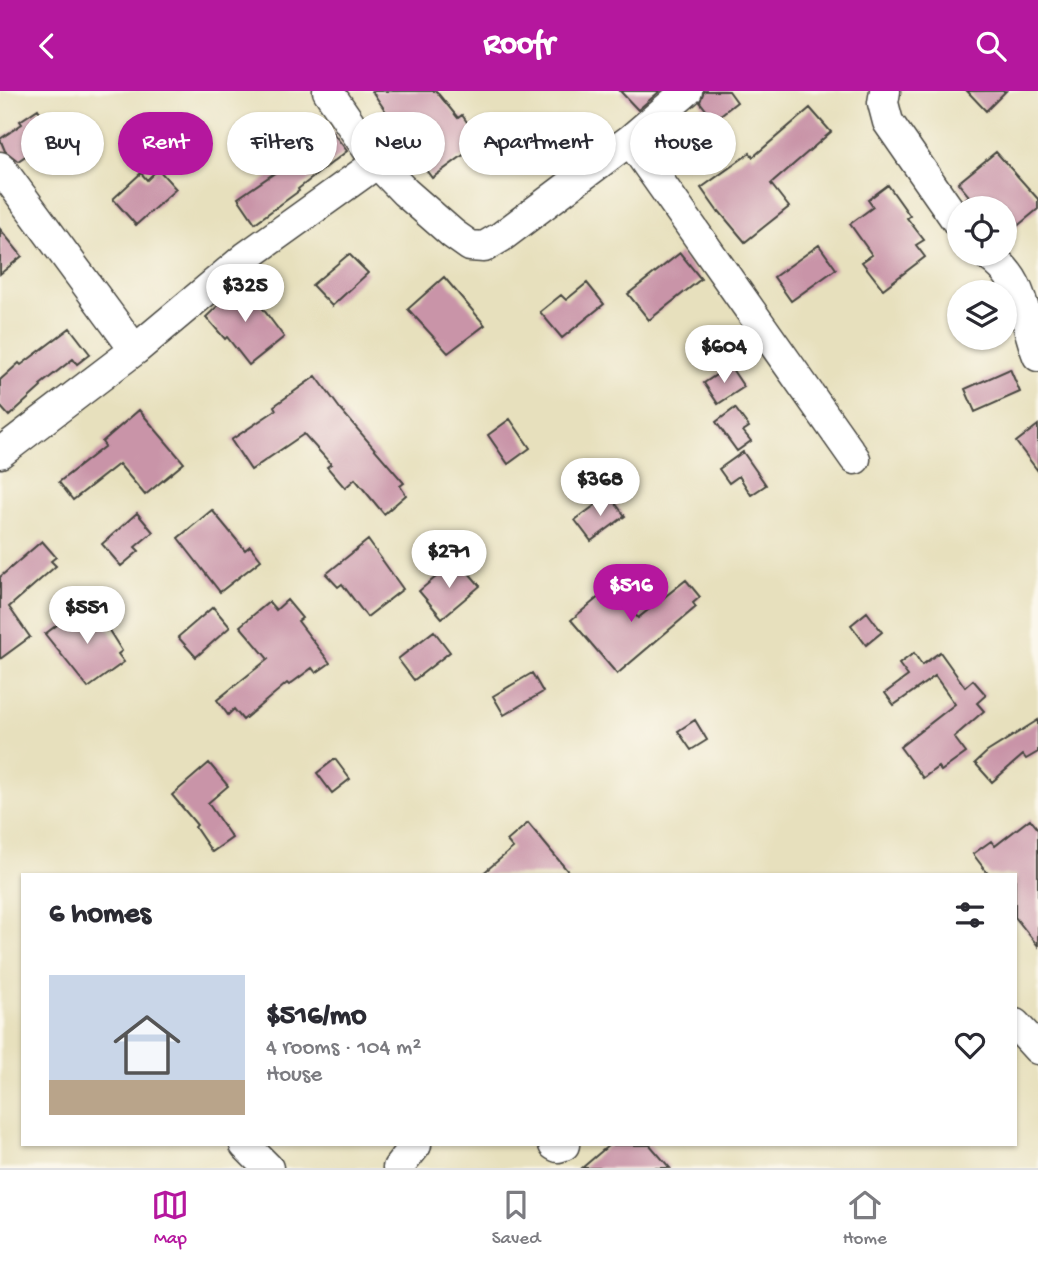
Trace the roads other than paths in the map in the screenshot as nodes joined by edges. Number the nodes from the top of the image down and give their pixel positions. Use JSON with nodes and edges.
{"nodes":[{"id":1,"x":328,"y":91,"type":"edge"},
{"id":2,"x":687,"y":91,"type":"edge"},
{"id":3,"x":885,"y":91,"type":"edge"},
{"id":4,"x":663,"y":112,"type":"edge"},
{"id":5,"x":351,"y":125,"type":"edge"},
{"id":6,"x":630,"y":140,"type":"edge"},
{"id":7,"x":0,"y":167,"type":"edge"},
{"id":8,"x":360,"y":175,"type":"edge"},
{"id":9,"x":389,"y":175,"type":"edge"},
{"id":10,"x":655,"y":175,"type":"edge"},
{"id":11,"x":947,"y":207,"type":"edge"},
{"id":12,"x":1001,"y":266,"type":"edge"},
{"id":13,"x":135,"y":350,"type":"junction"},
{"id":14,"x":1038,"y":356,"type":"edge"},
{"id":15,"x":0,"y":453,"type":"edge"},
{"id":16,"x":855,"y":459,"type":"dead end"},
{"id":17,"x":1017,"y":1026,"type":"edge"},
{"id":18,"x":1038,"y":1049,"type":"edge"},
{"id":19,"x":246,"y":1146,"type":"edge"},
{"id":20,"x":415,"y":1146,"type":"edge"},
{"id":21,"x":268,"y":1168,"type":"edge"},
{"id":22,"x":398,"y":1168,"type":"edge"}],
"edges":[{"from":1,"to":5,"type":"street"},
{"from":2,"to":4,"type":"street"},
{"from":3,"to":11,"type":"street"},
{"from":6,"to":9,"type":"street"},
{"from":7,"to":13,"type":"street"},
{"from":8,"to":13,"type":"street"},
{"from":10,"to":16,"type":"street"},
{"from":12,"to":14,"type":"street"},
{"from":13,"to":15,"type":"street"},
{"from":17,"to":18,"type":"street"},
{"from":19,"to":21,"type":"street"},
{"from":20,"to":22,"type":"street"}]}
